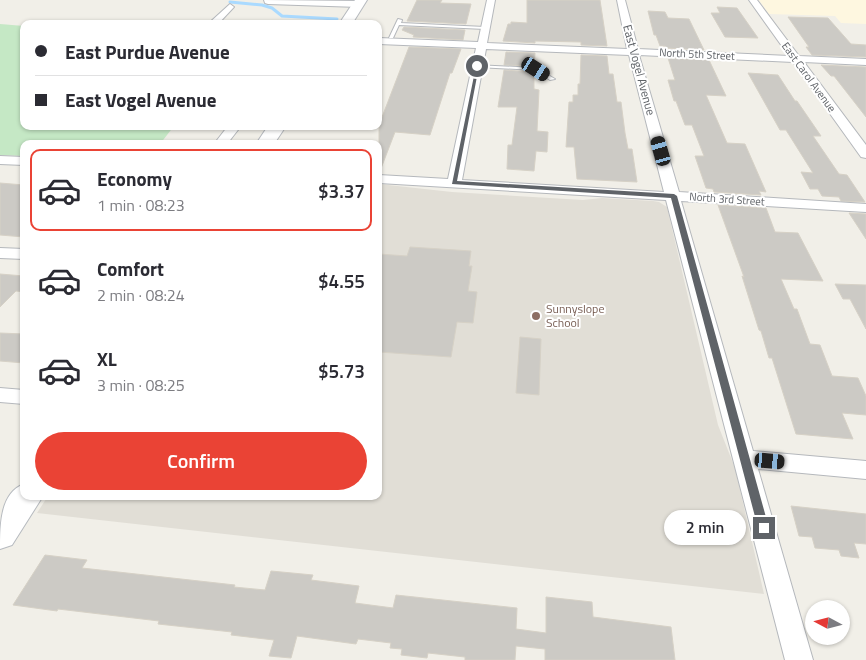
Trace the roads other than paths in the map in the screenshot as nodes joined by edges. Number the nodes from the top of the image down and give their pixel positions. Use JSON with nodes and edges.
{"nodes":[{"id":1,"x":268,"y":0,"type":"edge"},
{"id":2,"x":491,"y":0,"type":"edge"},
{"id":3,"x":621,"y":0,"type":"edge"},
{"id":4,"x":753,"y":0,"type":"edge"},
{"id":5,"x":360,"y":2,"type":"edge"},
{"id":6,"x":230,"y":7,"type":"dead end"},
{"id":7,"x":216,"y":20,"type":"edge"},
{"id":8,"x":348,"y":20,"type":"edge"},
{"id":9,"x":486,"y":24,"type":"junction"},
{"id":10,"x":465,"y":26,"type":"junction"},
{"id":11,"x":391,"y":37,"type":"dead end"},
{"id":12,"x":382,"y":40,"type":"edge"},
{"id":13,"x":481,"y":45,"type":"junction"},
{"id":14,"x":634,"y":51,"type":"junction"},
{"id":15,"x":795,"y":59,"type":"junction"},
{"id":16,"x":866,"y":62,"type":"edge"},
{"id":17,"x":477,"y":66,"type":"junction"},
{"id":18,"x":552,"y":79,"type":"dead end"},
{"id":19,"x":232,"y":130,"type":"edge"},
{"id":20,"x":223,"y":140,"type":"edge"},
{"id":21,"x":866,"y":154,"type":"edge"},
{"id":22,"x":0,"y":160,"type":"edge"},
{"id":23,"x":20,"y":161,"type":"edge"},
{"id":24,"x":382,"y":180,"type":"edge"},
{"id":25,"x":454,"y":183,"type":"junction"},
{"id":26,"x":674,"y":196,"type":"junction"},
{"id":27,"x":866,"y":208,"type":"edge"},
{"id":28,"x":0,"y":253,"type":"edge"},
{"id":29,"x":20,"y":254,"type":"edge"},
{"id":30,"x":0,"y":395,"type":"edge"},
{"id":31,"x":20,"y":397,"type":"edge"},
{"id":32,"x":745,"y":459,"type":"junction"},
{"id":33,"x":866,"y":470,"type":"edge"},
{"id":34,"x":23,"y":500,"type":"edge"},
{"id":35,"x":0,"y":535,"type":"edge"},
{"id":36,"x":799,"y":660,"type":"edge"}],
"edges":[{"from":1,"to":5,"type":"street"},
{"from":2,"to":9,"type":"street"},
{"from":3,"to":14,"type":"street","name":"East Vogel Avenue"},
{"from":4,"to":15,"type":"street","name":"East Carol Avenue"},
{"from":5,"to":8,"type":"street"},
{"from":6,"to":7,"type":"street"},
{"from":9,"to":10,"type":"lane"},
{"from":9,"to":10,"type":"lane"},
{"from":9,"to":13,"type":"street"},
{"from":10,"to":11,"type":"lane"},
{"from":12,"to":13,"type":"street","name":"North 5th Street"},
{"from":13,"to":14,"type":"street","name":"North 5th Street"},
{"from":13,"to":17,"type":"street"},
{"from":14,"to":15,"type":"street","name":"North 5th Street"},
{"from":14,"to":26,"type":"street","name":"East Vogel Avenue"},
{"from":15,"to":16,"type":"street","name":"North 5th Street"},
{"from":15,"to":21,"type":"street","name":"East Carol Avenue"},
{"from":17,"to":18,"type":"lane"},
{"from":17,"to":25,"type":"street"},
{"from":19,"to":20,"type":"street"},
{"from":22,"to":23,"type":"street"},
{"from":24,"to":25,"type":"street","name":"North 3rd Street"},
{"from":25,"to":26,"type":"street","name":"North 3rd Street"},
{"from":26,"to":27,"type":"street","name":"North 3rd Street"},
{"from":26,"to":32,"type":"street","name":"East Vogel Avenue"},
{"from":28,"to":29,"type":"street"},
{"from":30,"to":31,"type":"street"},
{"from":32,"to":33,"type":"street"},
{"from":32,"to":36,"type":"street","name":"East Vogel Avenue"},
{"from":34,"to":35,"type":"street"}]}
